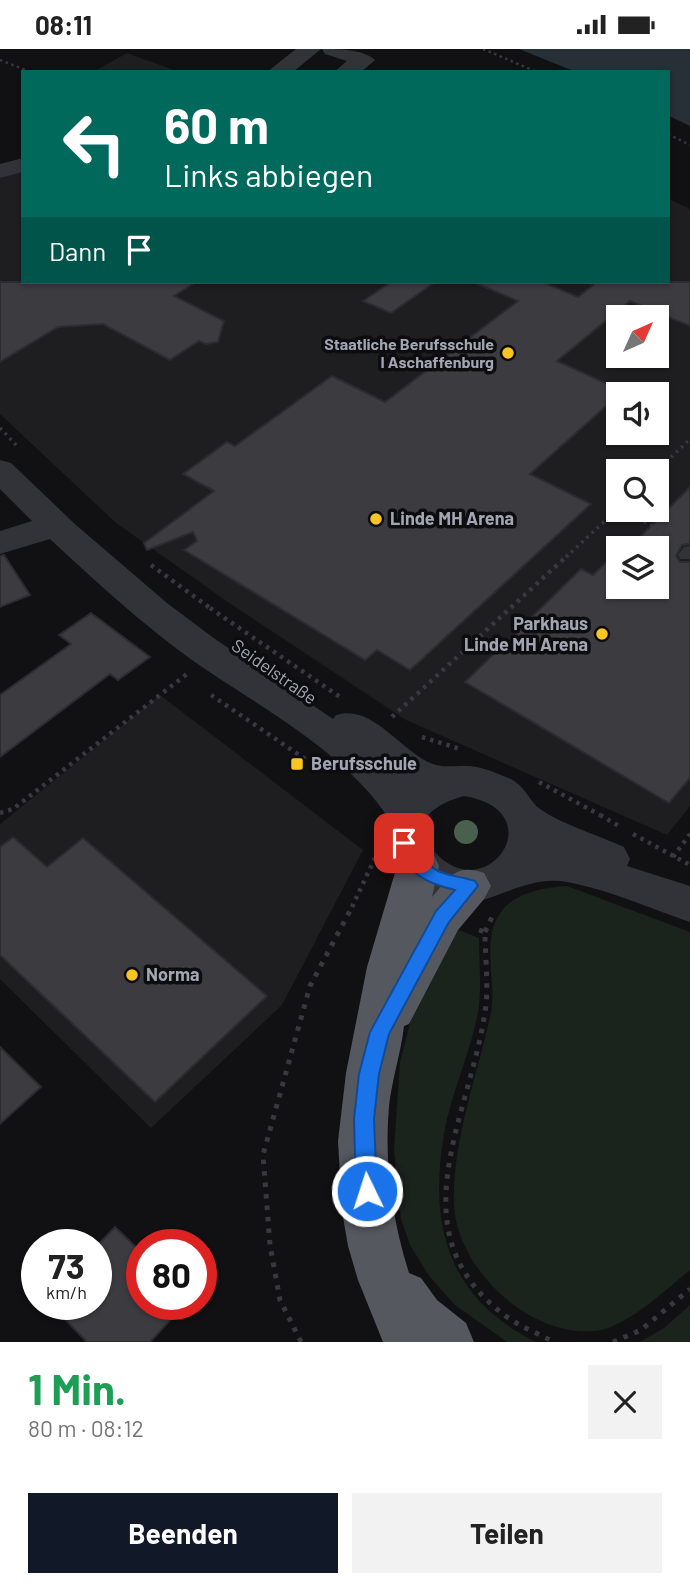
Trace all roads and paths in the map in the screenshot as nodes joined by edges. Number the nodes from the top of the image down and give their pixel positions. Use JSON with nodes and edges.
{"nodes":[{"id":1,"x":310,"y":49,"type":"edge"},
{"id":2,"x":333,"y":49,"type":"edge"},
{"id":3,"x":484,"y":49,"type":"edge"},
{"id":4,"x":0,"y":60,"type":"edge"},
{"id":5,"x":26,"y":70,"type":"edge"},
{"id":6,"x":281,"y":70,"type":"edge"},
{"id":7,"x":348,"y":70,"type":"edge"},
{"id":8,"x":532,"y":70,"type":"edge"},
{"id":9,"x":670,"y":135,"type":"edge"},
{"id":10,"x":690,"y":145,"type":"edge"},
{"id":11,"x":21,"y":166,"type":"edge"},
{"id":12,"x":0,"y":171,"type":"edge"},
{"id":13,"x":690,"y":439,"type":"edge"},
{"id":14,"x":669,"y":459,"type":"edge"},
{"id":15,"x":0,"y":470,"type":"edge"},
{"id":16,"x":606,"y":520,"type":"edge"},
{"id":17,"x":640,"y":522,"type":"edge"},
{"id":18,"x":57,"y":525,"type":"junction"},
{"id":19,"x":0,"y":543,"type":"edge"},
{"id":20,"x":685,"y":548,"type":"edge"},
{"id":21,"x":210,"y":655,"type":"junction"},
{"id":22,"x":203,"y":688,"type":"dead end"},
{"id":23,"x":361,"y":748,"type":"junction"},
{"id":24,"x":448,"y":783,"type":"junction"},
{"id":25,"x":406,"y":812,"type":"junction"},
{"id":26,"x":0,"y":813,"type":"edge"},
{"id":27,"x":527,"y":821,"type":"junction"},
{"id":28,"x":690,"y":834,"type":"edge"},
{"id":29,"x":377,"y":848,"type":"dead end"},
{"id":30,"x":418,"y":866,"type":"junction"},
{"id":31,"x":513,"y":871,"type":"junction"},
{"id":32,"x":683,"y":889,"type":"edge"},
{"id":33,"x":456,"y":902,"type":"junction"},
{"id":34,"x":379,"y":1032,"type":"junction"},
{"id":35,"x":380,"y":1266,"type":"junction"},
{"id":36,"x":690,"y":1289,"type":"edge"},
{"id":37,"x":301,"y":1342,"type":"edge"},
{"id":38,"x":412,"y":1342,"type":"edge"},
{"id":39,"x":447,"y":1342,"type":"edge"},
{"id":40,"x":554,"y":1342,"type":"edge"},
{"id":41,"x":613,"y":1342,"type":"edge"}],
"edges":[{"from":1,"to":6,"type":"street"},
{"from":2,"to":7,"type":"street"},
{"from":3,"to":8,"type":"path"},
{"from":4,"to":5,"type":"path"},
{"from":9,"to":10,"type":"path"},
{"from":11,"to":12,"type":"street"},
{"from":13,"to":14,"type":"path"},
{"from":15,"to":18,"type":"street","name":"Seidelstraße"},
{"from":16,"to":23,"type":"path"},
{"from":17,"to":20,"type":"path"},
{"from":18,"to":19,"type":"street"},
{"from":18,"to":21,"type":"street","name":"Seidelstraße"},
{"from":21,"to":23,"type":"street","name":"Seidelstraße"},
{"from":21,"to":26,"type":"path"},
{"from":22,"to":23,"type":"path"},
{"from":23,"to":24,"type":"street","name":"Seidelstraße"},
{"from":23,"to":25,"type":"street","name":"Seidelstraße"},
{"from":24,"to":25,"type":"street"},
{"from":24,"to":27,"type":"street"},
{"from":25,"to":30,"type":"street"},
{"from":27,"to":31,"type":"street"},
{"from":27,"to":32,"type":"street"},
{"from":28,"to":32,"type":"path"},
{"from":29,"to":37,"type":"path"},
{"from":30,"to":33,"type":"street"},
{"from":30,"to":34,"type":"highway"},
{"from":31,"to":32,"type":"street"},
{"from":31,"to":33,"type":"street"},
{"from":33,"to":34,"type":"highway"},
{"from":33,"to":40,"type":"path"},
{"from":34,"to":35,"type":"highway"},
{"from":35,"to":38,"type":"highway"},
{"from":35,"to":39,"type":"highway"},
{"from":36,"to":41,"type":"path"}]}
